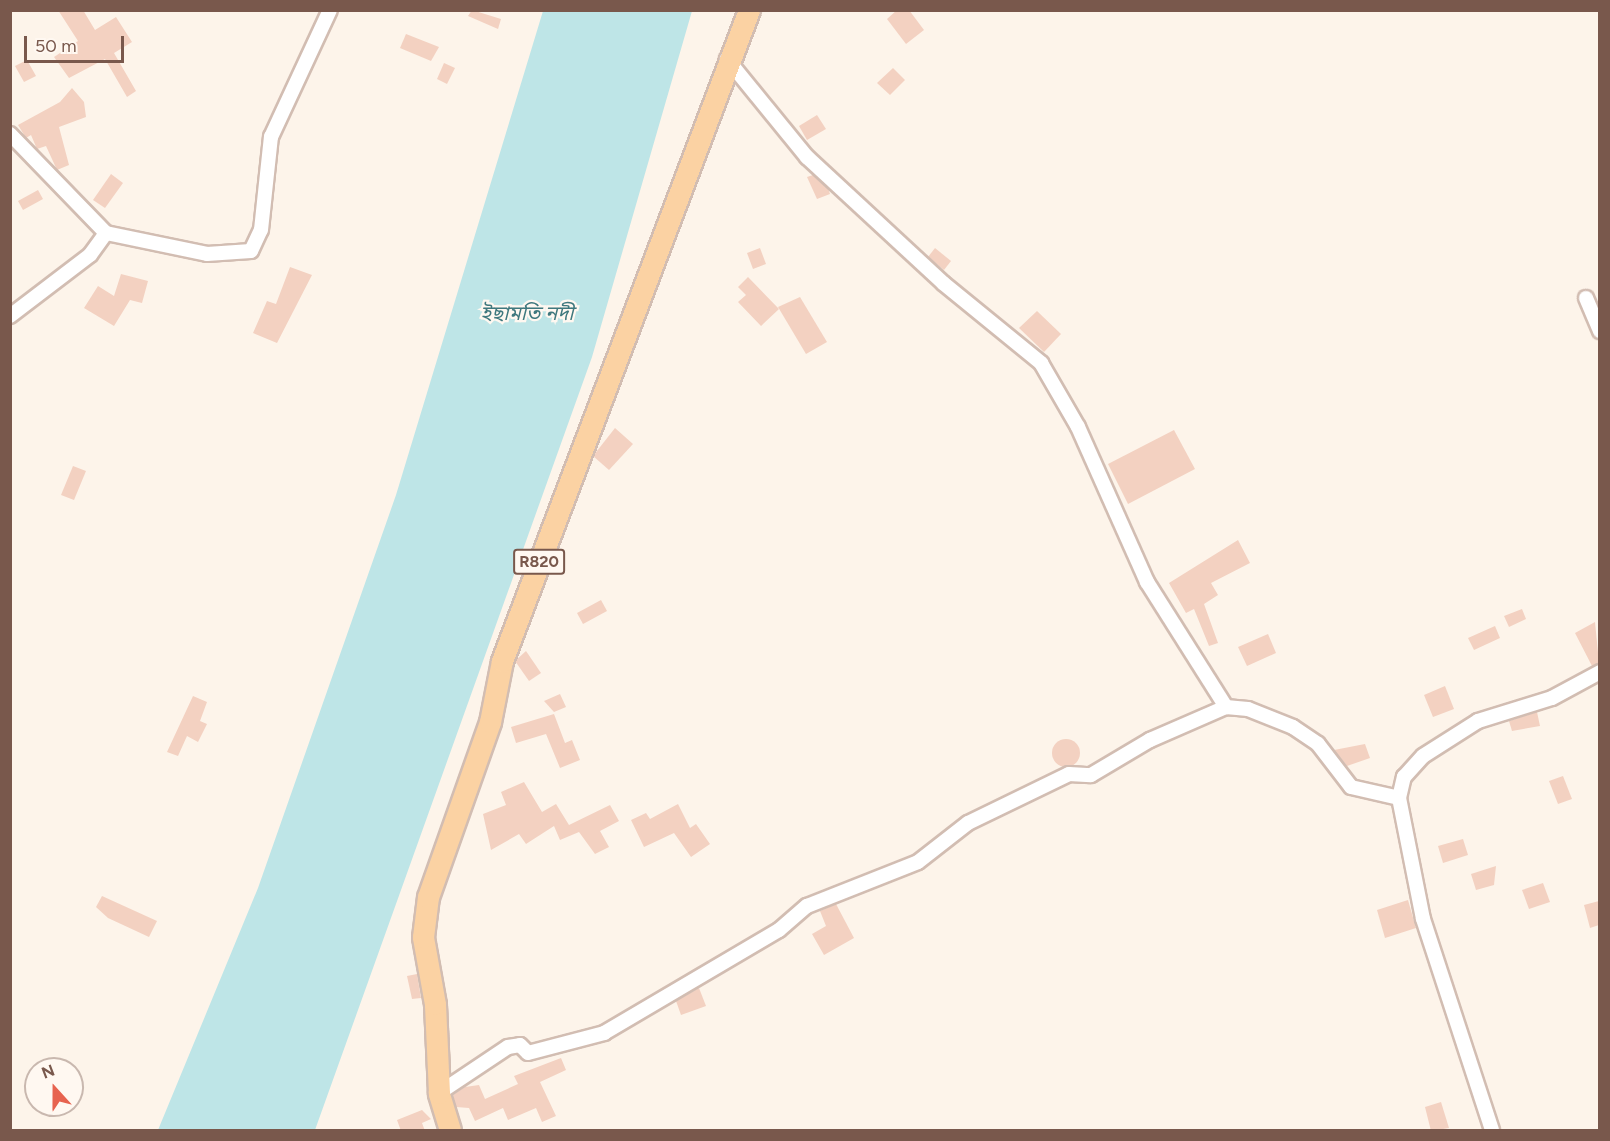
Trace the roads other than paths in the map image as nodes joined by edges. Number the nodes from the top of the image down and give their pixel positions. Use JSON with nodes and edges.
{"nodes":[{"id":1,"x":330,"y":10,"type":"edge"},
{"id":2,"x":749,"y":10,"type":"edge"},
{"id":3,"x":727,"y":59,"type":"junction"},
{"id":4,"x":10,"y":135,"type":"edge"},
{"id":5,"x":106,"y":233,"type":"junction"},
{"id":6,"x":1586,"y":298,"type":"dead end"},
{"id":7,"x":10,"y":316,"type":"edge"},
{"id":8,"x":1599,"y":332,"type":"edge"},
{"id":9,"x":1599,"y":672,"type":"edge"},
{"id":10,"x":1226,"y":707,"type":"junction"},
{"id":11,"x":1399,"y":798,"type":"junction"},
{"id":12,"x":440,"y":1093,"type":"junction"},
{"id":13,"x":450,"y":1131,"type":"edge"},
{"id":14,"x":1492,"y":1131,"type":"edge"}],
"edges":[{"from":1,"to":5,"type":"street"},
{"from":2,"to":3,"type":"main road","number":"R820"},
{"from":3,"to":10,"type":"street"},
{"from":3,"to":12,"type":"main road","number":"R820"},
{"from":4,"to":5,"type":"street"},
{"from":5,"to":7,"type":"street"},
{"from":6,"to":8,"type":"street"},
{"from":9,"to":11,"type":"street"},
{"from":10,"to":11,"type":"street"},
{"from":10,"to":12,"type":"street"},
{"from":11,"to":14,"type":"street"},
{"from":12,"to":13,"type":"main road","number":"R820"}]}
